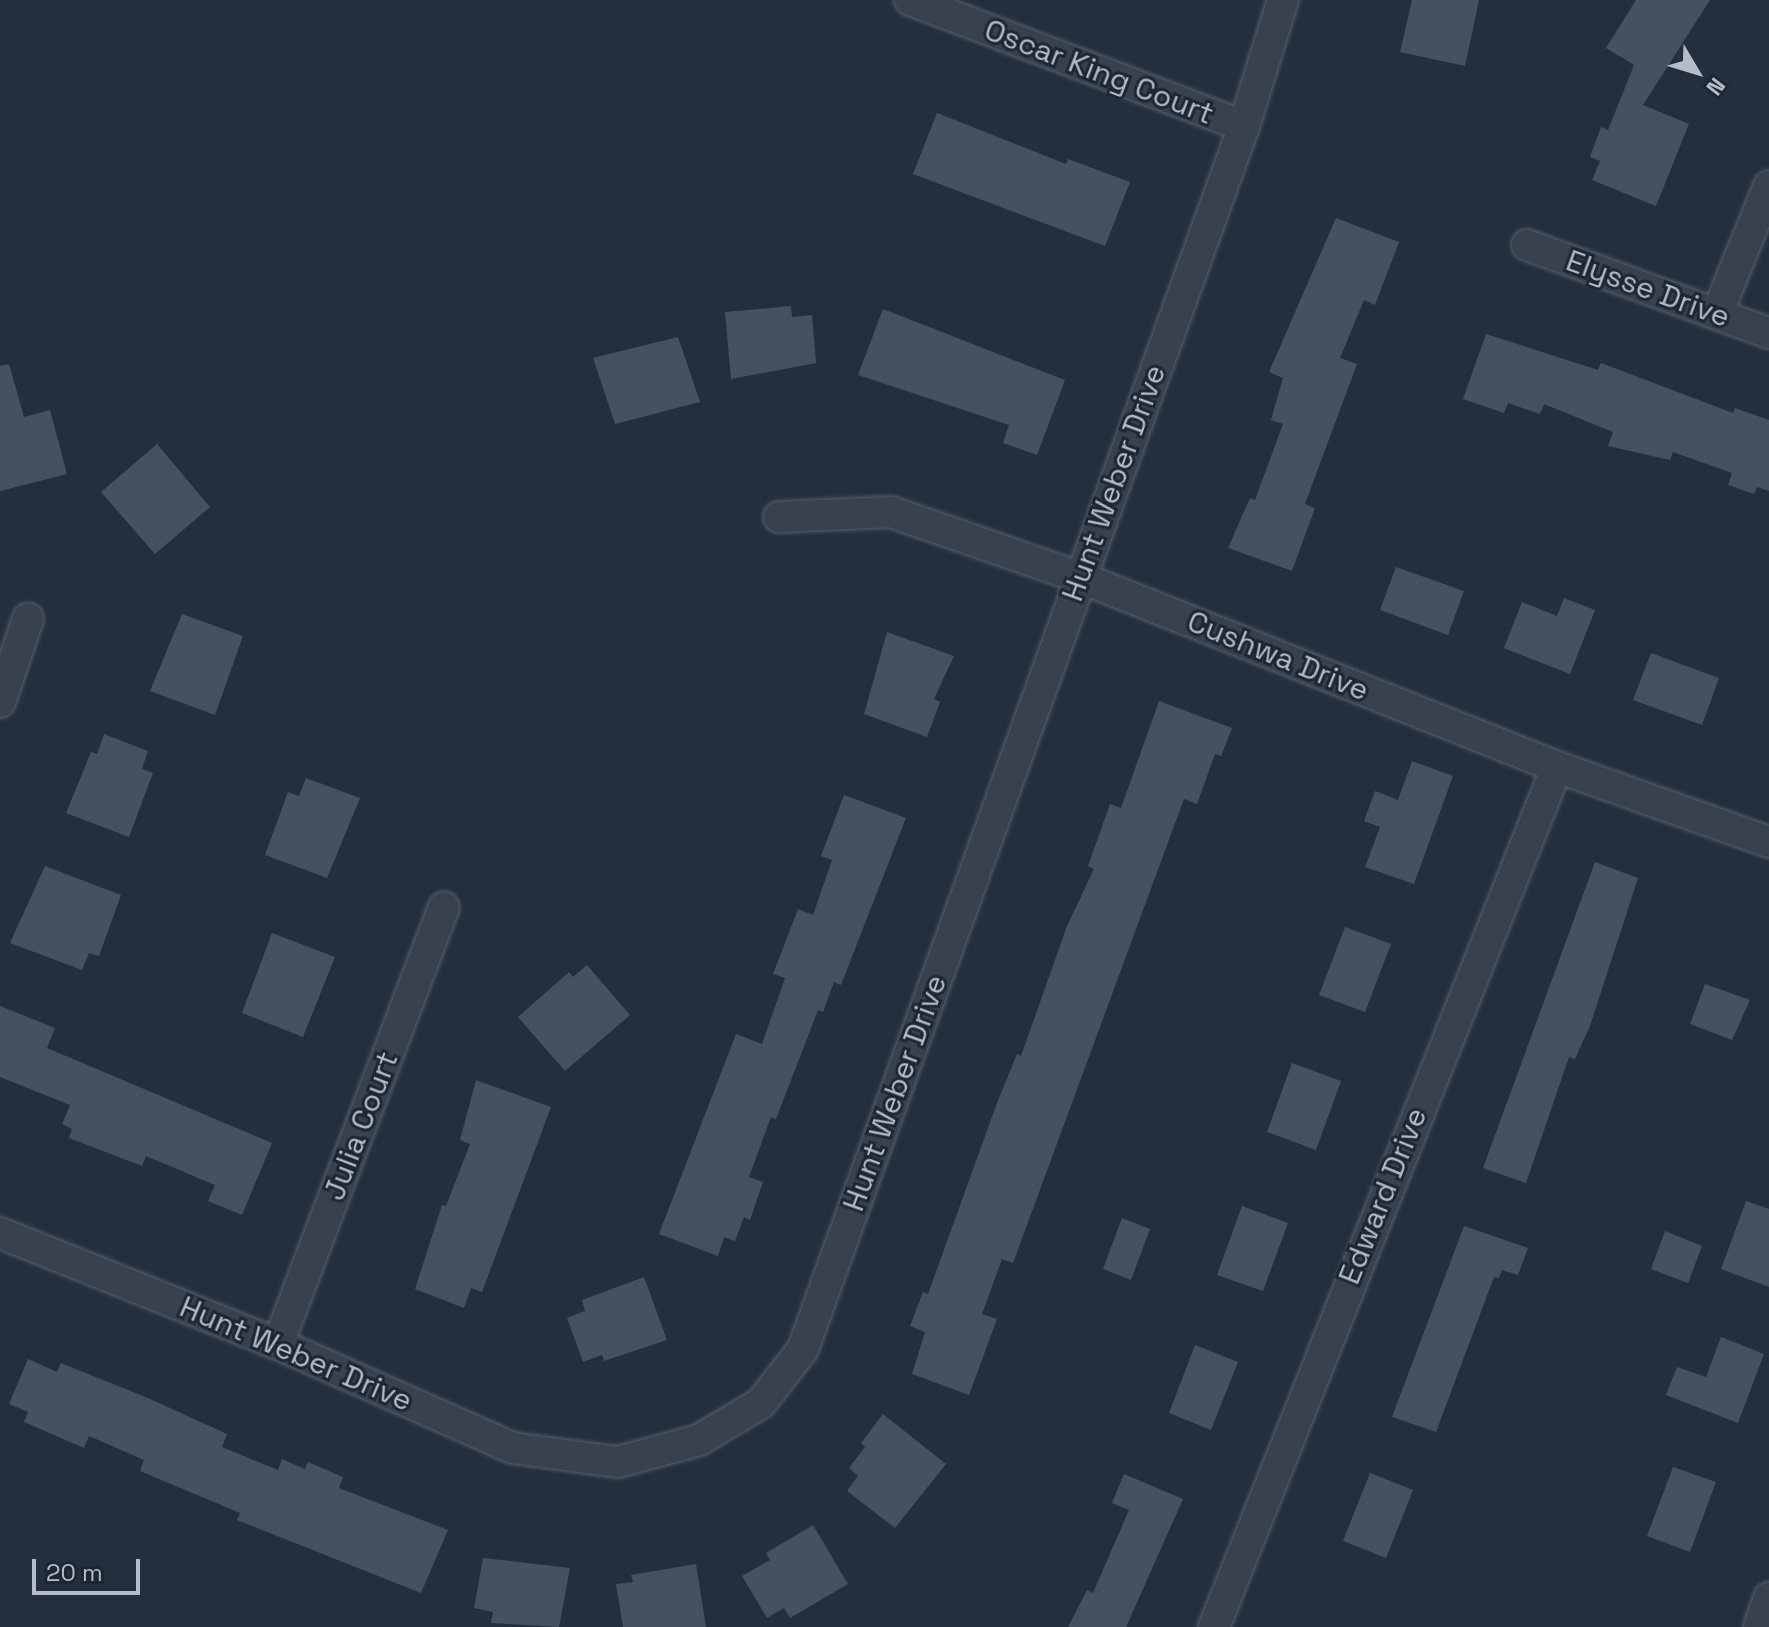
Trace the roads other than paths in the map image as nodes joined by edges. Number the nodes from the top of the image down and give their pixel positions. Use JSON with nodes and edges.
{"nodes":[{"id":1,"x":910,"y":0,"type":"edge"},
{"id":2,"x":1283,"y":0,"type":"edge"},
{"id":3,"x":1244,"y":126,"type":"junction"},
{"id":4,"x":1769,"y":186,"type":"edge"},
{"id":5,"x":1527,"y":245,"type":"dead end"},
{"id":6,"x":1717,"y":314,"type":"junction"},
{"id":7,"x":1769,"y":333,"type":"edge"},
{"id":8,"x":779,"y":517,"type":"dead end"},
{"id":9,"x":1079,"y":577,"type":"junction"},
{"id":10,"x":28,"y":619,"type":"dead end"},
{"id":11,"x":0,"y":702,"type":"edge"},
{"id":12,"x":1557,"y":767,"type":"junction"},
{"id":13,"x":1769,"y":842,"type":"edge"},
{"id":14,"x":444,"y":908,"type":"dead end"},
{"id":15,"x":0,"y":1233,"type":"edge"},
{"id":16,"x":278,"y":1344,"type":"junction"},
{"id":17,"x":1769,"y":1598,"type":"edge"},
{"id":18,"x":1214,"y":1627,"type":"edge"},
{"id":19,"x":1759,"y":1627,"type":"edge"}],
"edges":[{"from":1,"to":3,"type":"street","name":"Oscar King Court"},
{"from":2,"to":3,"type":"street","name":"Hunt Weber Drive"},
{"from":3,"to":9,"type":"street","name":"Hunt Weber Drive"},
{"from":4,"to":6,"type":"street"},
{"from":5,"to":6,"type":"street","name":"Elysse Drive"},
{"from":6,"to":7,"type":"street","name":"Elysse Drive"},
{"from":8,"to":9,"type":"street","name":"Cushwa Drive"},
{"from":9,"to":12,"type":"street","name":"Cushwa Drive"},
{"from":9,"to":16,"type":"street","name":"Hunt Weber Drive"},
{"from":10,"to":11,"type":"street"},
{"from":12,"to":13,"type":"street","name":"Cushwa Drive"},
{"from":12,"to":18,"type":"street","name":"Edward Drive"},
{"from":14,"to":16,"type":"street","name":"Julia Court"},
{"from":15,"to":16,"type":"street","name":"Hunt Weber Drive"},
{"from":17,"to":19,"type":"street"}]}
